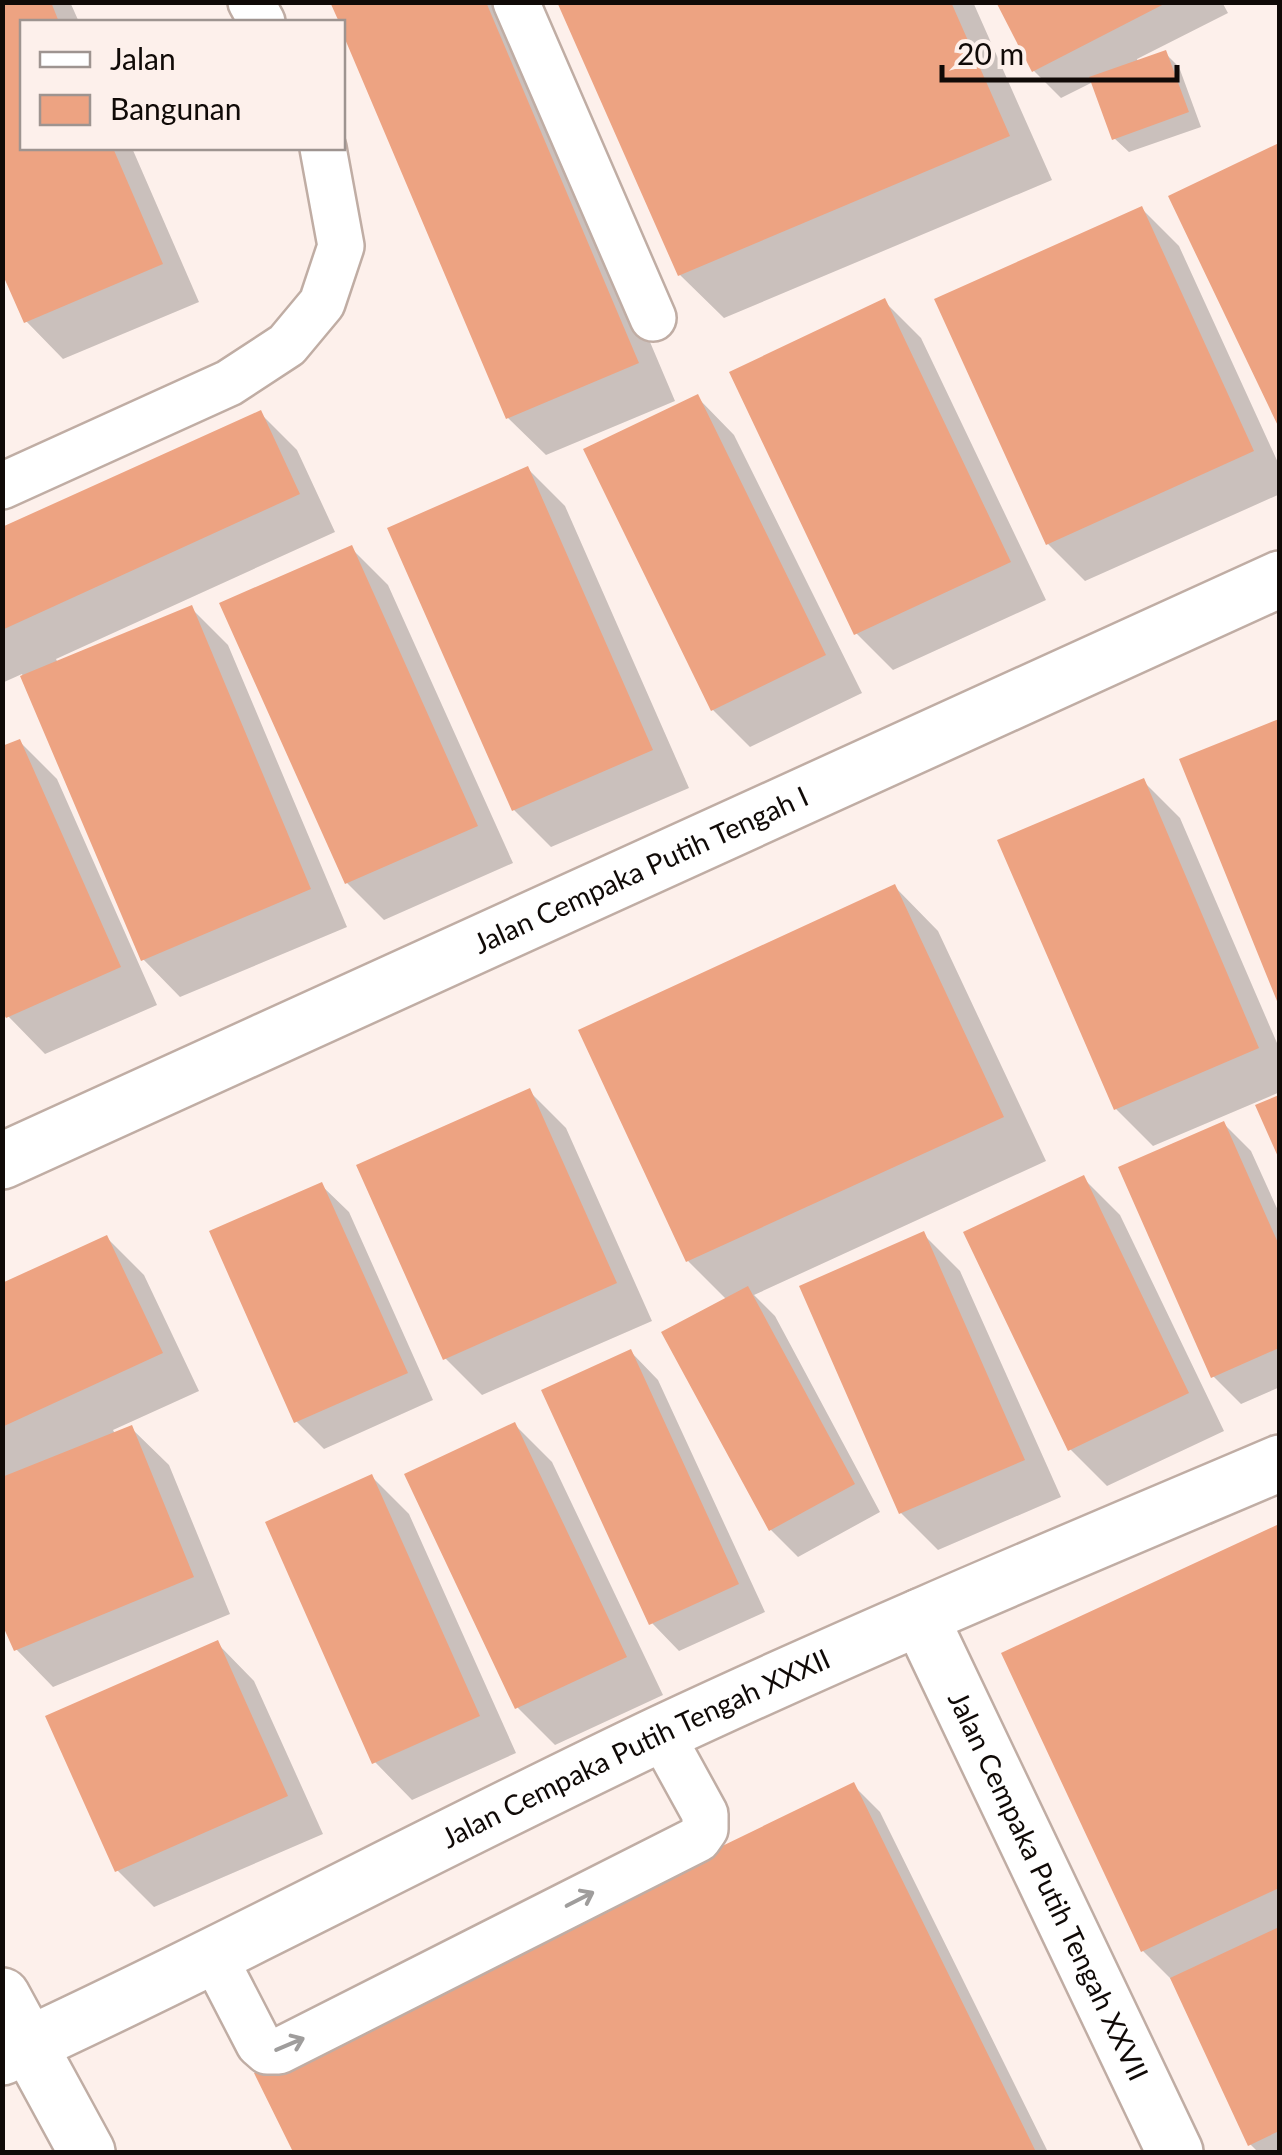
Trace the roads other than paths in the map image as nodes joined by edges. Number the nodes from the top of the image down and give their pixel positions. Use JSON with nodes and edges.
{"nodes":[{"id":1,"x":516,"y":2,"type":"edge"},
{"id":2,"x":323,"y":150,"type":"edge"},
{"id":3,"x":653,"y":318,"type":"dead end"},
{"id":4,"x":2,"y":486,"type":"edge"},
{"id":5,"x":1280,"y":579,"type":"edge"},
{"id":6,"x":2,"y":1160,"type":"edge"},
{"id":7,"x":1280,"y":1463,"type":"edge"},
{"id":8,"x":920,"y":1617,"type":"junction"},
{"id":9,"x":661,"y":1734,"type":"junction"},
{"id":10,"x":214,"y":1957,"type":"junction"},
{"id":11,"x":2,"y":1996,"type":"edge"},
{"id":12,"x":16,"y":2051,"type":"edge"},
{"id":13,"x":88,"y":2152,"type":"edge"},
{"id":14,"x":1175,"y":2152,"type":"edge"}],
"edges":[{"from":1,"to":3,"type":"lane"},
{"from":2,"to":4,"type":"lane"},
{"from":5,"to":6,"type":"street","name":"Jalan Cempaka Putih Tengah I"},
{"from":7,"to":8,"type":"street","name":"Jalan Cempaka Putih Tengah XXXII"},
{"from":8,"to":9,"type":"street","name":"Jalan Cempaka Putih Tengah XXXII"},
{"from":8,"to":14,"type":"street","name":"Jalan Cempaka Putih Tengah XXVII"},
{"from":9,"to":10,"type":"street","name":"Jalan Cempaka Putih Tengah XXXII"},
{"from":10,"to":9,"type":"lane","one_way":true},
{"from":10,"to":12,"type":"street","name":"Jalan Cempaka Putih Tengah XXXII"},
{"from":11,"to":12,"type":"street"},
{"from":12,"to":13,"type":"street"}]}
